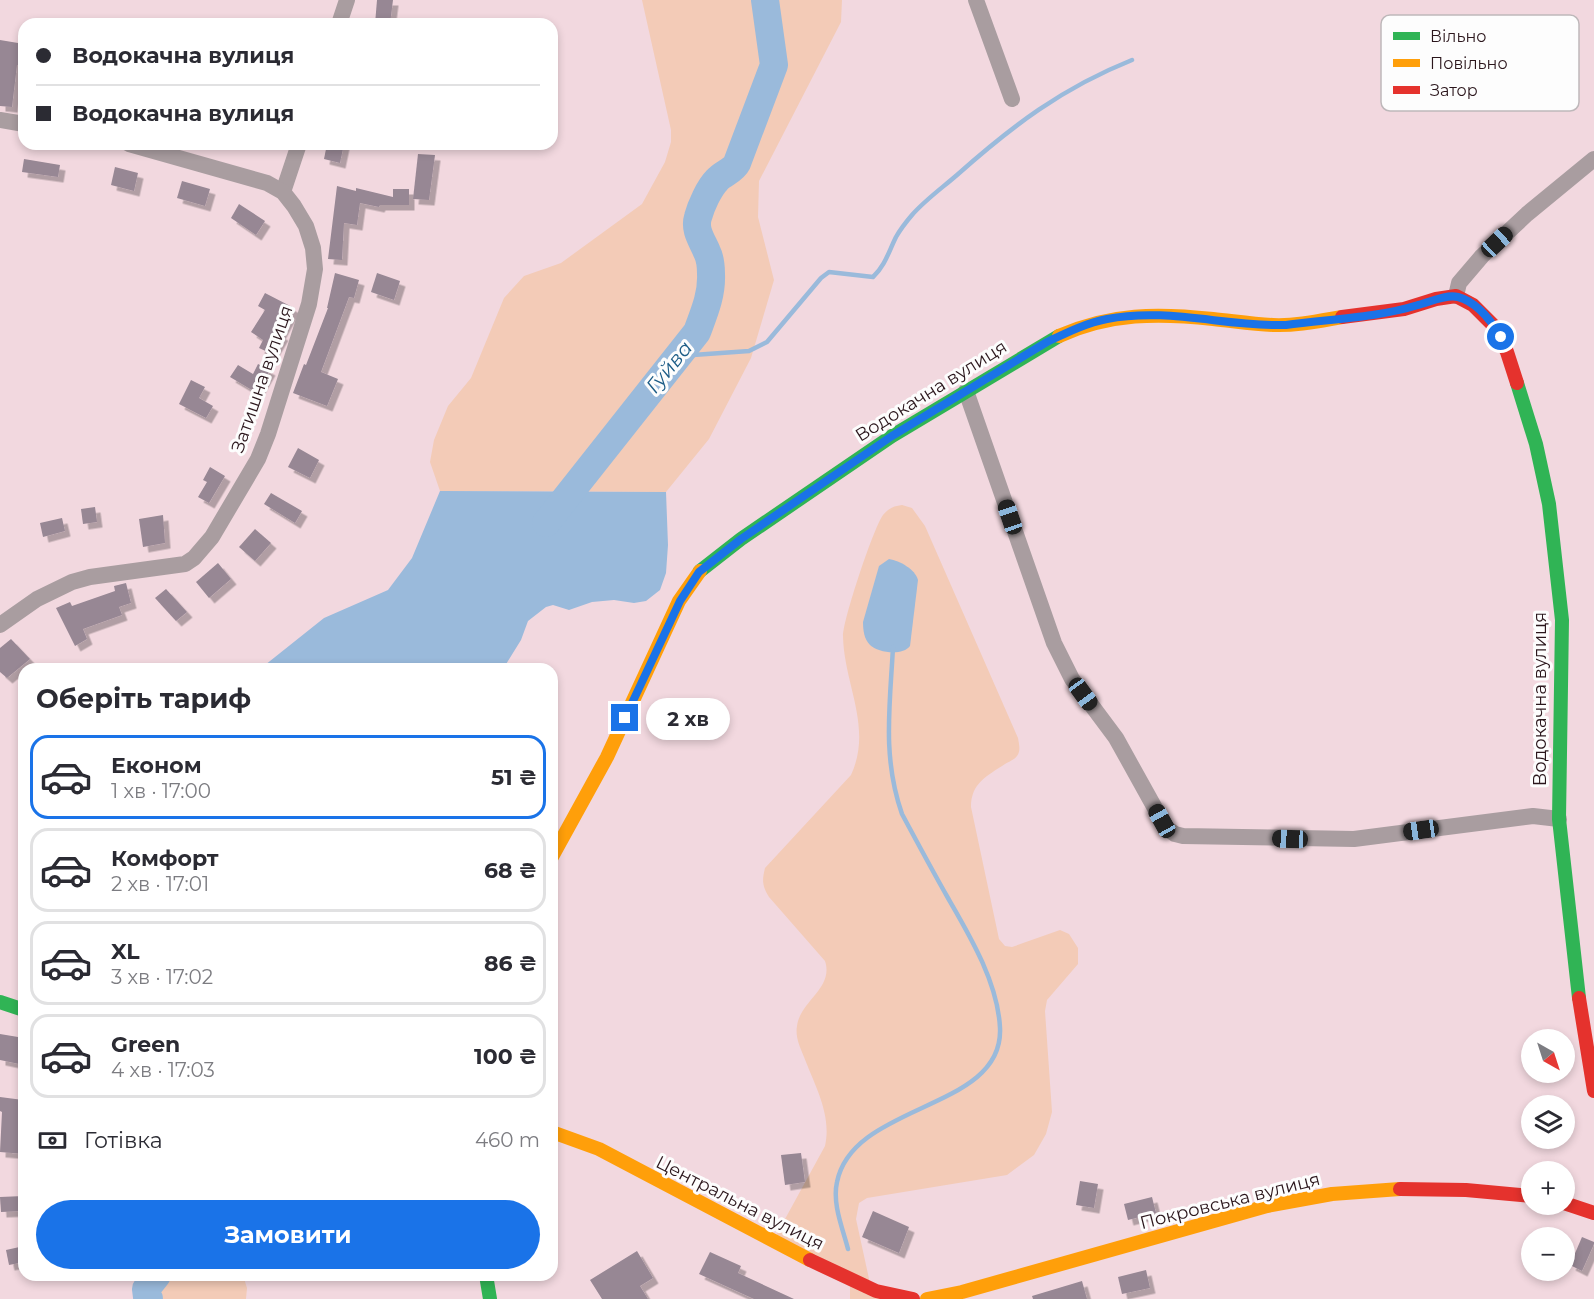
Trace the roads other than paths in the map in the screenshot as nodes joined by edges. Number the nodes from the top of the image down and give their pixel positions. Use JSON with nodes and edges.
{"nodes":[{"id":1,"x":347,"y":0,"type":"edge"},
{"id":2,"x":976,"y":0,"type":"edge"},
{"id":3,"x":341,"y":18,"type":"edge"},
{"id":4,"x":1012,"y":99,"type":"dead end"},
{"id":5,"x":0,"y":120,"type":"edge"},
{"id":6,"x":18,"y":123,"type":"edge"},
{"id":7,"x":150,"y":150,"type":"edge"},
{"id":8,"x":297,"y":150,"type":"edge"},
{"id":9,"x":1594,"y":159,"type":"edge"},
{"id":10,"x":283,"y":192,"type":"junction"},
{"id":11,"x":1456,"y":296,"type":"junction"},
{"id":12,"x":966,"y":391,"type":"junction"},
{"id":13,"x":0,"y":625,"type":"edge"},
{"id":14,"x":1559,"y":819,"type":"junction"},
{"id":15,"x":558,"y":846,"type":"edge"},
{"id":16,"x":0,"y":1002,"type":"edge"},
{"id":17,"x":18,"y":1008,"type":"edge"},
{"id":18,"x":1594,"y":1091,"type":"edge"},
{"id":19,"x":558,"y":1134,"type":"edge"},
{"id":20,"x":1521,"y":1195,"type":"edge"},
{"id":21,"x":1575,"y":1207,"type":"edge"},
{"id":22,"x":1594,"y":1213,"type":"edge"},
{"id":23,"x":487,"y":1281,"type":"edge"},
{"id":24,"x":945,"y":1298,"type":"edge"},
{"id":25,"x":490,"y":1299,"type":"edge"},
{"id":26,"x":913,"y":1299,"type":"edge"},
{"id":27,"x":927,"y":1299,"type":"edge"}],
"edges":[{"from":1,"to":3,"type":"street"},
{"from":2,"to":4,"type":"street"},
{"from":5,"to":6,"type":"street"},
{"from":7,"to":10,"type":"street"},
{"from":8,"to":10,"type":"street"},
{"from":9,"to":11,"type":"street"},
{"from":10,"to":13,"type":"street","name":"Затишна вулиця"},
{"from":11,"to":12,"type":"street","name":"Водокачна вулиця"},
{"from":11,"to":14,"type":"street","name":"Водокачна вулиця"},
{"from":12,"to":14,"type":"street"},
{"from":12,"to":15,"type":"street","name":"Водокачна вулиця"},
{"from":14,"to":18,"type":"street","name":"Водокачна вулиця"},
{"from":16,"to":17,"type":"street"},
{"from":19,"to":26,"type":"street","name":"Центральна вулиця"},
{"from":20,"to":24,"type":"street","name":"Покровська вулиця"},
{"from":21,"to":22,"type":"street"},
{"from":23,"to":25,"type":"street"},
{"from":24,"to":27,"type":"street"}]}
